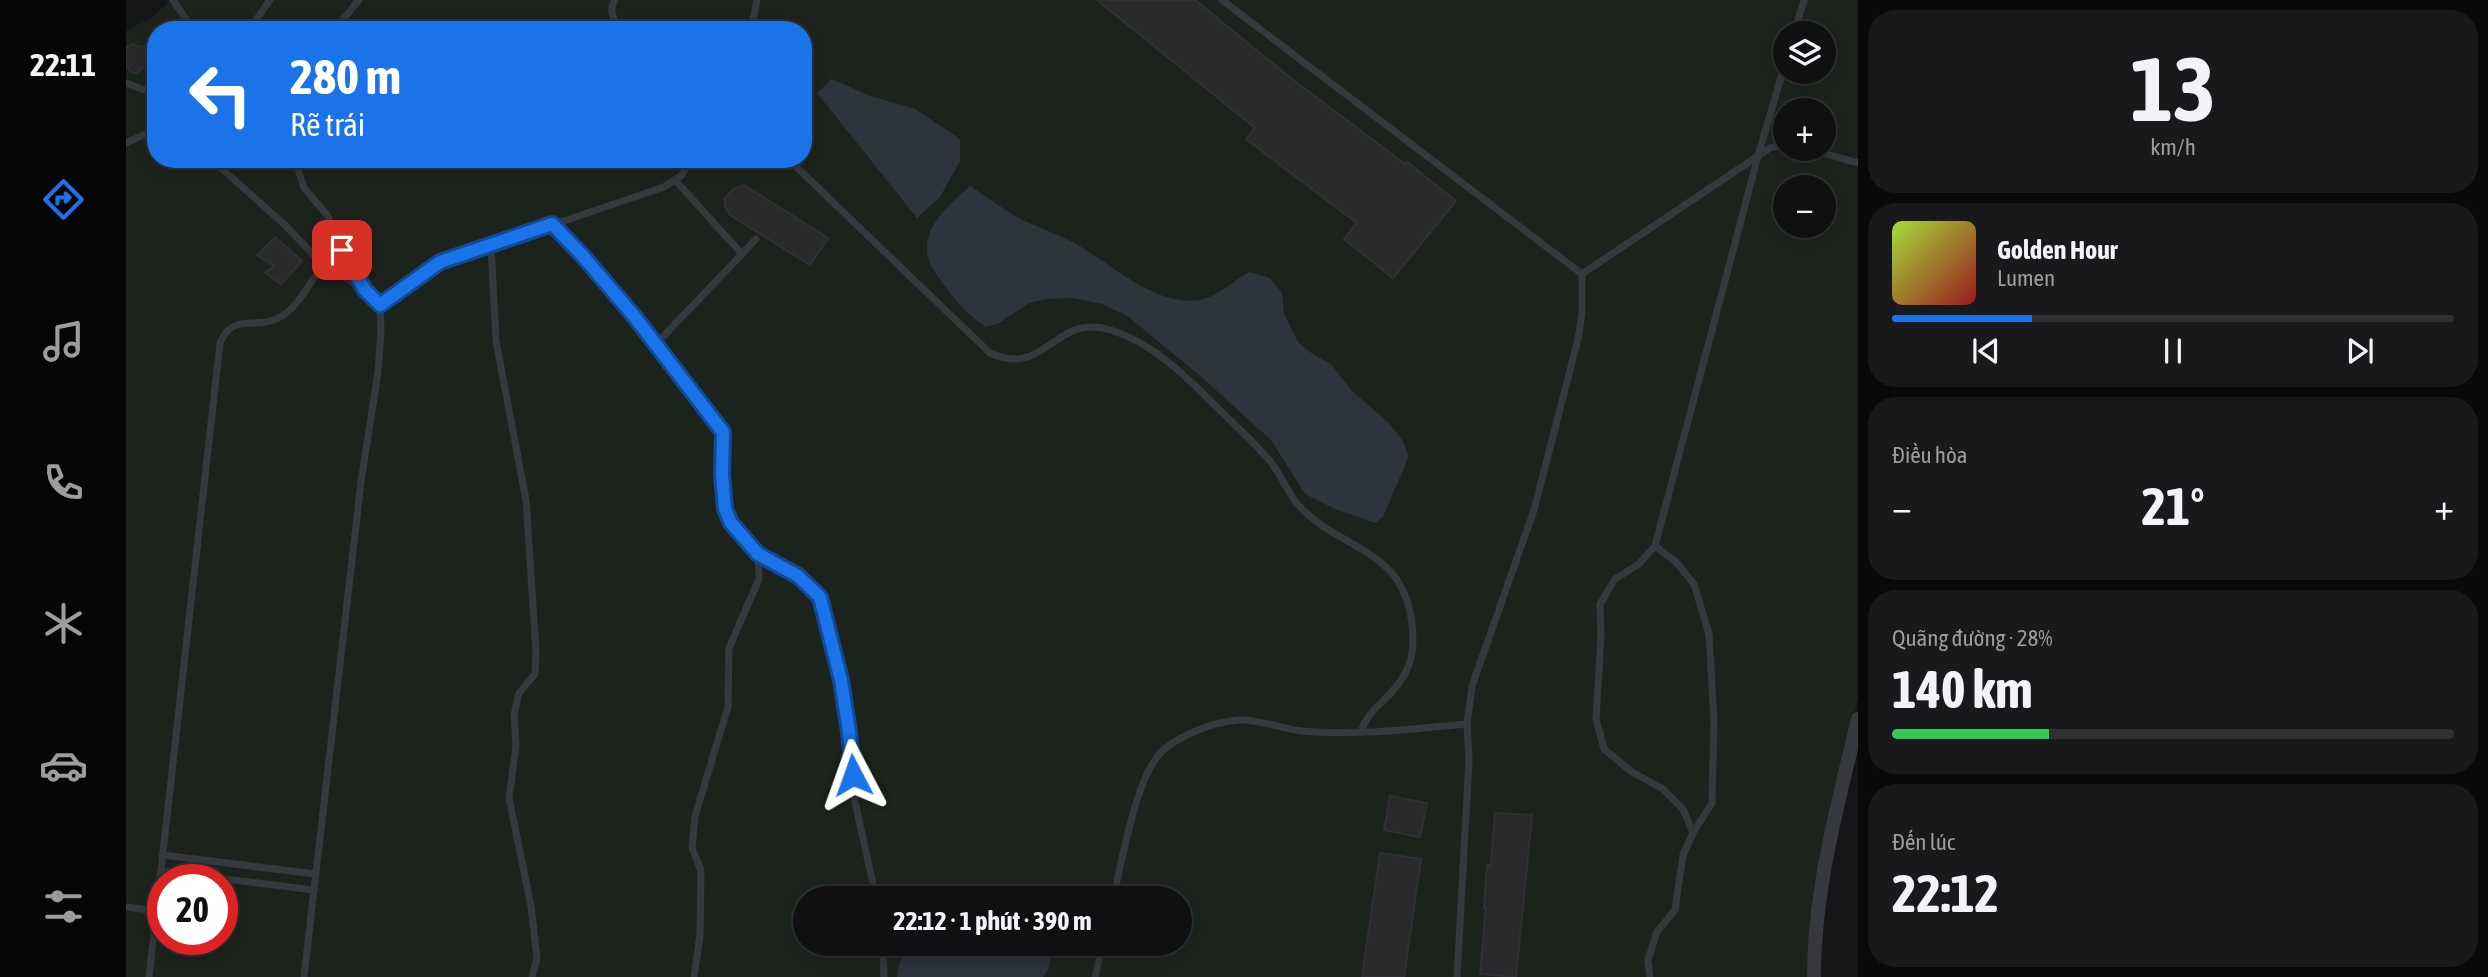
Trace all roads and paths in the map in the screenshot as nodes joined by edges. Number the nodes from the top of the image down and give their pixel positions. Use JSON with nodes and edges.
{"nodes":[{"id":1,"x":173,"y":0,"type":"edge"},
{"id":2,"x":270,"y":0,"type":"edge"},
{"id":3,"x":359,"y":0,"type":"edge"},
{"id":4,"x":615,"y":0,"type":"edge"},
{"id":5,"x":757,"y":0,"type":"edge"},
{"id":6,"x":1222,"y":0,"type":"edge"},
{"id":7,"x":1804,"y":0,"type":"edge"},
{"id":8,"x":187,"y":21,"type":"edge"},
{"id":9,"x":255,"y":21,"type":"edge"},
{"id":10,"x":342,"y":21,"type":"edge"},
{"id":11,"x":613,"y":21,"type":"edge"},
{"id":12,"x":753,"y":21,"type":"edge"},
{"id":13,"x":1798,"y":21,"type":"edge"},
{"id":14,"x":126,"y":83,"type":"edge"},
{"id":15,"x":1779,"y":84,"type":"edge"},
{"id":16,"x":147,"y":91,"type":"edge"},
{"id":17,"x":147,"y":133,"type":"edge"},
{"id":18,"x":126,"y":143,"type":"edge"},
{"id":19,"x":1773,"y":147,"type":"edge"},
{"id":20,"x":1758,"y":156,"type":"junction"},
{"id":21,"x":1836,"y":157,"type":"edge"},
{"id":22,"x":1858,"y":163,"type":"edge"},
{"id":23,"x":221,"y":168,"type":"edge"},
{"id":24,"x":298,"y":168,"type":"edge"},
{"id":25,"x":686,"y":168,"type":"edge"},
{"id":26,"x":797,"y":168,"type":"edge"},
{"id":27,"x":675,"y":180,"type":"junction"},
{"id":28,"x":552,"y":224,"type":"junction"},
{"id":29,"x":756,"y":239,"type":"dead end"},
{"id":30,"x":491,"y":245,"type":"junction"},
{"id":31,"x":342,"y":250,"type":"junction"},
{"id":32,"x":742,"y":254,"type":"junction"},
{"id":33,"x":323,"y":265,"type":"junction"},
{"id":34,"x":1582,"y":274,"type":"junction"},
{"id":35,"x":365,"y":290,"type":"junction"},
{"id":36,"x":380,"y":305,"type":"junction"},
{"id":37,"x":656,"y":345,"type":"junction"},
{"id":38,"x":1655,"y":546,"type":"junction"},
{"id":39,"x":758,"y":554,"type":"junction"},
{"id":40,"x":1858,"y":719,"type":"edge"},
{"id":41,"x":1467,"y":724,"type":"junction"},
{"id":42,"x":1361,"y":732,"type":"junction"},
{"id":43,"x":1693,"y":833,"type":"junction"},
{"id":44,"x":163,"y":855,"type":"junction"},
{"id":45,"x":162,"y":864,"type":"edge"},
{"id":46,"x":315,"y":874,"type":"junction"},
{"id":47,"x":238,"y":881,"type":"edge"},
{"id":48,"x":873,"y":886,"type":"edge"},
{"id":49,"x":1116,"y":886,"type":"edge"},
{"id":50,"x":314,"y":890,"type":"junction"},
{"id":51,"x":126,"y":907,"type":"edge"},
{"id":52,"x":147,"y":910,"type":"edge"},
{"id":53,"x":151,"y":955,"type":"edge"},
{"id":54,"x":883,"y":956,"type":"edge"},
{"id":55,"x":1100,"y":956,"type":"edge"},
{"id":56,"x":1456,"y":976,"type":"edge"},
{"id":57,"x":149,"y":977,"type":"edge"},
{"id":58,"x":304,"y":977,"type":"edge"},
{"id":59,"x":532,"y":977,"type":"edge"},
{"id":60,"x":694,"y":977,"type":"edge"},
{"id":61,"x":884,"y":977,"type":"edge"},
{"id":62,"x":1095,"y":977,"type":"edge"},
{"id":63,"x":1650,"y":977,"type":"edge"},
{"id":64,"x":1815,"y":977,"type":"edge"}],
"edges":[{"from":1,"to":8,"type":"lane"},
{"from":2,"to":9,"type":"lane"},
{"from":3,"to":10,"type":"lane"},
{"from":4,"to":11,"type":"lane"},
{"from":5,"to":12,"type":"lane"},
{"from":6,"to":34,"type":"lane"},
{"from":7,"to":13,"type":"lane"},
{"from":14,"to":16,"type":"lane"},
{"from":15,"to":20,"type":"lane"},
{"from":17,"to":18,"type":"lane"},
{"from":19,"to":20,"type":"lane"},
{"from":20,"to":34,"type":"lane"},
{"from":20,"to":38,"type":"lane"},
{"from":21,"to":22,"type":"lane"},
{"from":23,"to":33,"type":"lane"},
{"from":24,"to":31,"type":"lane"},
{"from":25,"to":27,"type":"lane"},
{"from":26,"to":42,"type":"lane"},
{"from":27,"to":28,"type":"lane"},
{"from":27,"to":32,"type":"lane"},
{"from":28,"to":30,"type":"lane"},
{"from":28,"to":37,"type":"lane"},
{"from":29,"to":32,"type":"lane"},
{"from":30,"to":36,"type":"lane"},
{"from":30,"to":59,"type":"lane"},
{"from":31,"to":33,"type":"lane"},
{"from":31,"to":35,"type":"lane"},
{"from":32,"to":37,"type":"lane"},
{"from":33,"to":35,"type":"lane"},
{"from":33,"to":44,"type":"lane"},
{"from":34,"to":41,"type":"lane"},
{"from":35,"to":36,"type":"lane"},
{"from":36,"to":46,"type":"lane"},
{"from":37,"to":39,"type":"lane"},
{"from":38,"to":43,"type":"lane"},
{"from":38,"to":43,"type":"lane"},
{"from":39,"to":48,"type":"lane"},
{"from":39,"to":60,"type":"lane"},
{"from":40,"to":64,"type":"street"},
{"from":41,"to":42,"type":"lane"},
{"from":41,"to":56,"type":"lane"},
{"from":42,"to":49,"type":"lane"},
{"from":43,"to":63,"type":"lane"},
{"from":44,"to":45,"type":"lane"},
{"from":44,"to":46,"type":"lane"},
{"from":46,"to":50,"type":"lane"},
{"from":47,"to":50,"type":"lane"},
{"from":50,"to":58,"type":"lane"},
{"from":51,"to":52,"type":"lane"},
{"from":53,"to":57,"type":"lane"},
{"from":54,"to":61,"type":"lane"},
{"from":55,"to":62,"type":"lane"}]}
